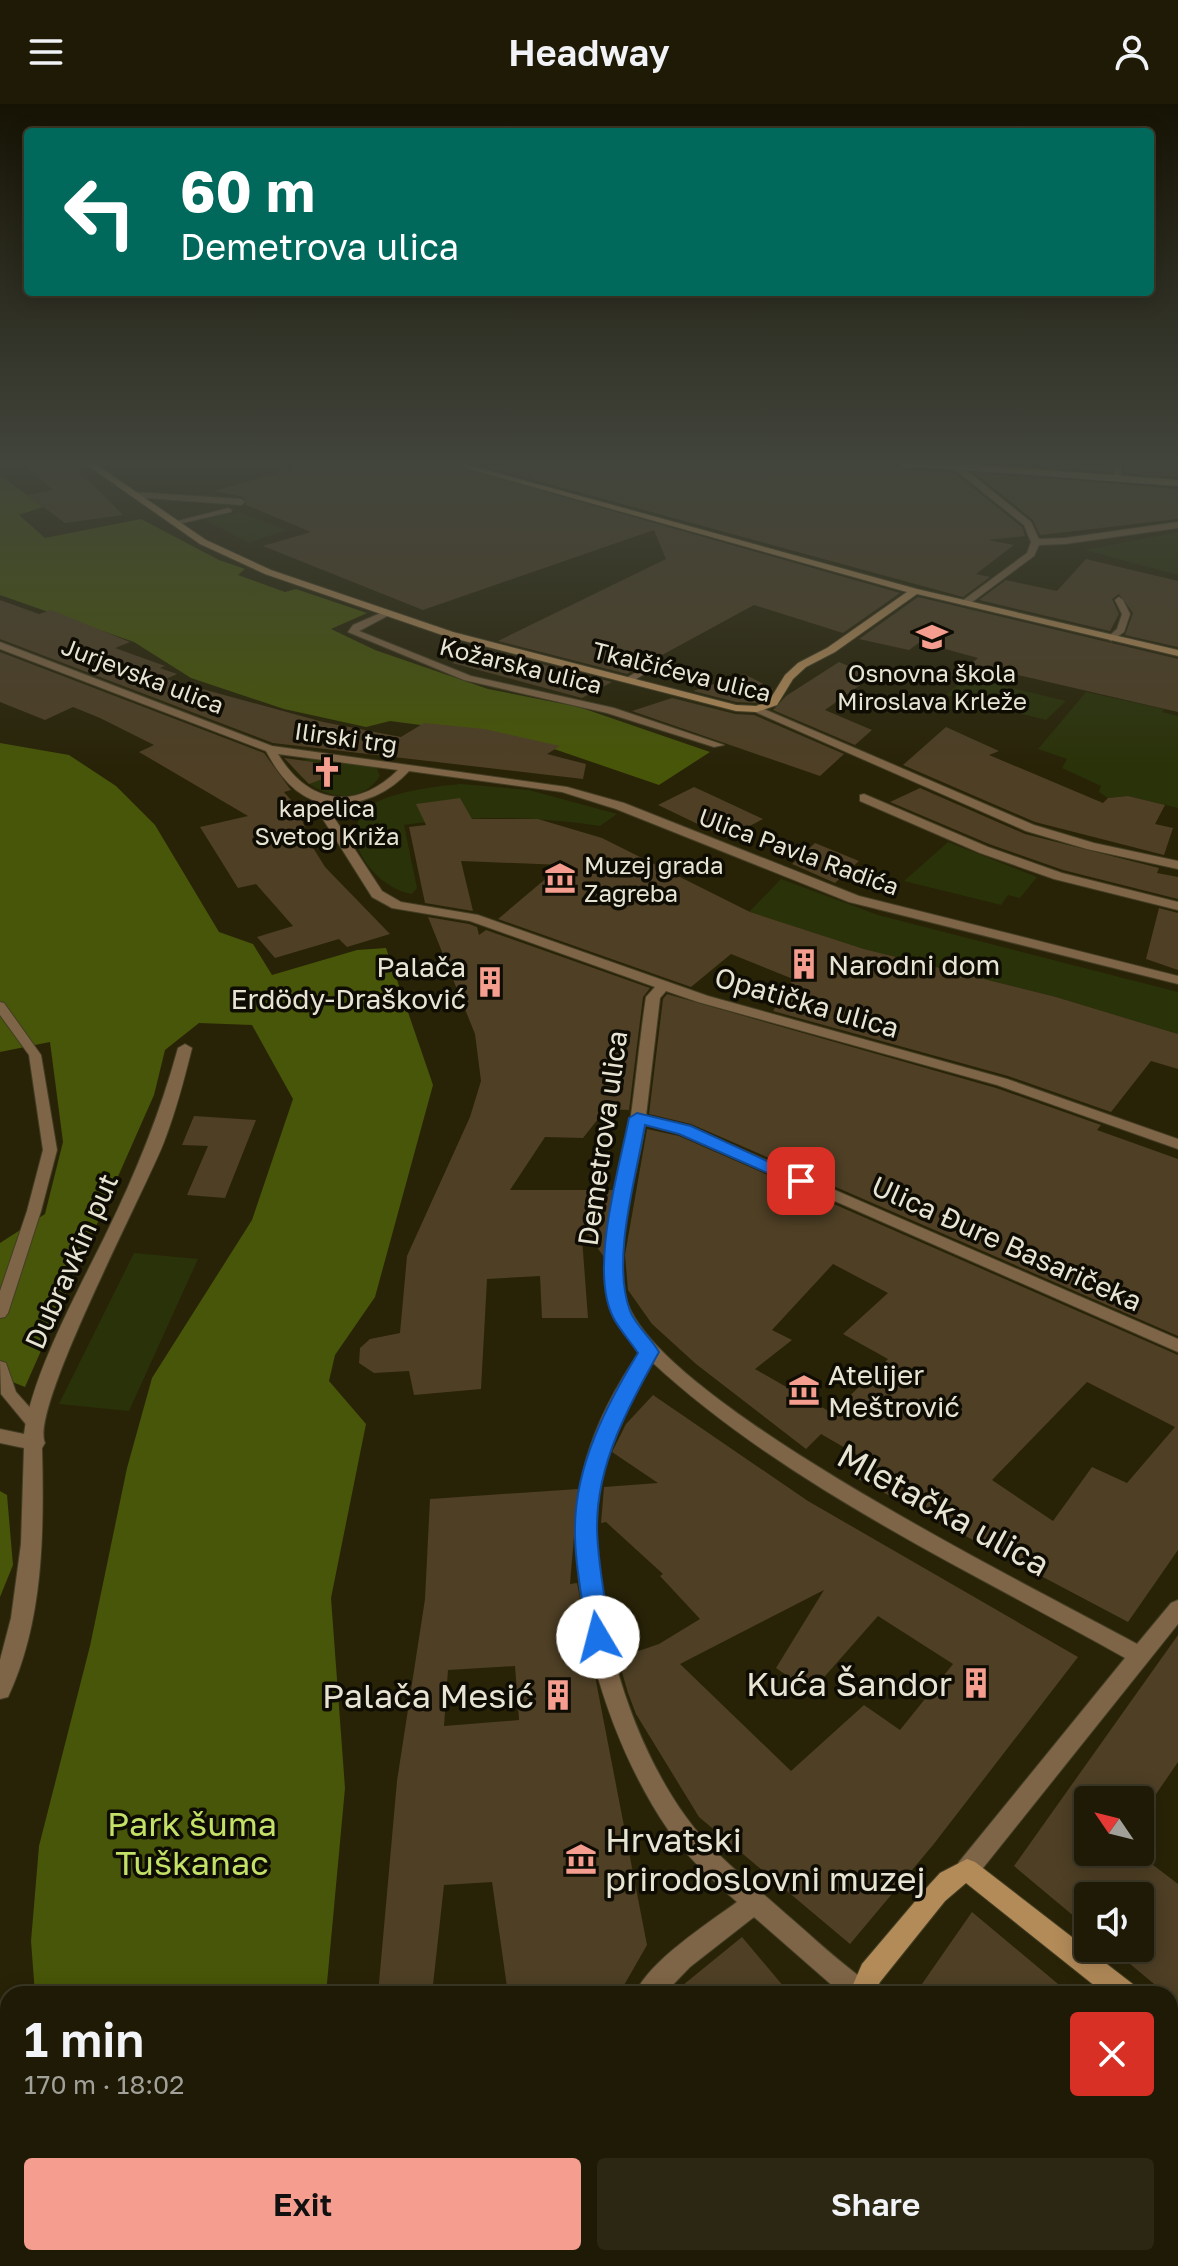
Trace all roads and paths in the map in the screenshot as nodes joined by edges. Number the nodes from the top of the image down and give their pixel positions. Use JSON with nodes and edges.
{"nodes":[{"id":1,"x":255,"y":566,"type":"edge"},
{"id":2,"x":821,"y":566,"type":"edge"},
{"id":3,"x":1015,"y":566,"type":"edge"},
{"id":4,"x":915,"y":591,"type":"junction"},
{"id":5,"x":1119,"y":600,"type":"dead end"},
{"id":6,"x":965,"y":603,"type":"junction"},
{"id":7,"x":386,"y":614,"type":"junction"},
{"id":8,"x":1111,"y":638,"type":"junction"},
{"id":9,"x":0,"y":645,"type":"edge"},
{"id":10,"x":1178,"y":653,"type":"edge"},
{"id":11,"x":655,"y":664,"type":"dead end"},
{"id":12,"x":628,"y":680,"type":"junction"},
{"id":13,"x":757,"y":709,"type":"junction"},
{"id":14,"x":718,"y":745,"type":"dead end"},
{"id":15,"x":270,"y":749,"type":"junction"},
{"id":16,"x":406,"y":768,"type":"junction"},
{"id":17,"x":864,"y":798,"type":"dead end"},
{"id":18,"x":327,"y":803,"type":"junction"},
{"id":19,"x":1178,"y":865,"type":"edge"},
{"id":20,"x":1178,"y":906,"type":"edge"},
{"id":21,"x":1178,"y":980,"type":"edge"},
{"id":22,"x":664,"y":985,"type":"junction"},
{"id":23,"x":0,"y":1006,"type":"edge"},
{"id":24,"x":185,"y":1048,"type":"dead end"},
{"id":25,"x":637,"y":1118,"type":"junction"},
{"id":26,"x":1178,"y":1144,"type":"edge"},
{"id":27,"x":0,"y":1313,"type":"edge"},
{"id":28,"x":1178,"y":1346,"type":"edge"},
{"id":29,"x":649,"y":1352,"type":"junction"},
{"id":30,"x":0,"y":1367,"type":"edge"},
{"id":31,"x":35,"y":1434,"type":"junction"},
{"id":32,"x":0,"y":1436,"type":"edge"},
{"id":33,"x":1178,"y":1610,"type":"edge"},
{"id":34,"x":1138,"y":1655,"type":"junction"},
{"id":35,"x":0,"y":1690,"type":"edge"},
{"id":36,"x":967,"y":1870,"type":"junction"},
{"id":37,"x":755,"y":1902,"type":"junction"},
{"id":38,"x":655,"y":1986,"type":"edge"},
{"id":39,"x":853,"y":1986,"type":"edge"},
{"id":40,"x":864,"y":1986,"type":"edge"},
{"id":41,"x":1115,"y":1986,"type":"edge"}],
"edges":[{"from":1,"to":7,"type":"street","name":"Tkalčićeva ulica"},
{"from":2,"to":4,"type":"street"},
{"from":3,"to":6,"type":"street"},
{"from":4,"to":6,"type":"street"},
{"from":4,"to":13,"type":"street"},
{"from":5,"to":8,"type":"lane"},
{"from":6,"to":8,"type":"street"},
{"from":7,"to":12,"type":"street","name":"Tkalčićeva ulica"},
{"from":7,"to":14,"type":"street","name":"Kožarska ulica"},
{"from":8,"to":10,"type":"street"},
{"from":9,"to":15,"type":"street","name":"Jurjevska ulica"},
{"from":11,"to":12,"type":"lane"},
{"from":12,"to":13,"type":"street","name":"Tkalčićeva ulica"},
{"from":13,"to":19,"type":"street","name":"Tkalčićeva ulica"},
{"from":15,"to":16,"type":"street","name":"Ilirski trg"},
{"from":15,"to":18,"type":"street","name":"Ilirski trg"},
{"from":16,"to":18,"type":"street","name":"Ilirski trg"},
{"from":16,"to":21,"type":"street","name":"Ulica Pavla Radića"},
{"from":17,"to":20,"type":"street"},
{"from":18,"to":22,"type":"street","name":"Opatička ulica"},
{"from":22,"to":25,"type":"street","name":"Demetrova ulica"},
{"from":22,"to":26,"type":"street","name":"Opatička ulica"},
{"from":23,"to":27,"type":"lane"},
{"from":24,"to":31,"type":"street","name":"Dubravkin put"},
{"from":25,"to":28,"type":"street","name":"Ulica Đure Basaričeka"},
{"from":25,"to":29,"type":"street","name":"Demetrova ulica"},
{"from":29,"to":34,"type":"street","name":"Mletačka ulica"},
{"from":29,"to":37,"type":"street"},
{"from":30,"to":31,"type":"lane"},
{"from":31,"to":32,"type":"street"},
{"from":31,"to":35,"type":"street","name":"Dubravkin put"},
{"from":33,"to":34,"type":"street"},
{"from":34,"to":36,"type":"street"},
{"from":36,"to":40,"type":"street"},
{"from":36,"to":41,"type":"street"},
{"from":37,"to":38,"type":"street"},
{"from":37,"to":39,"type":"street"}]}
